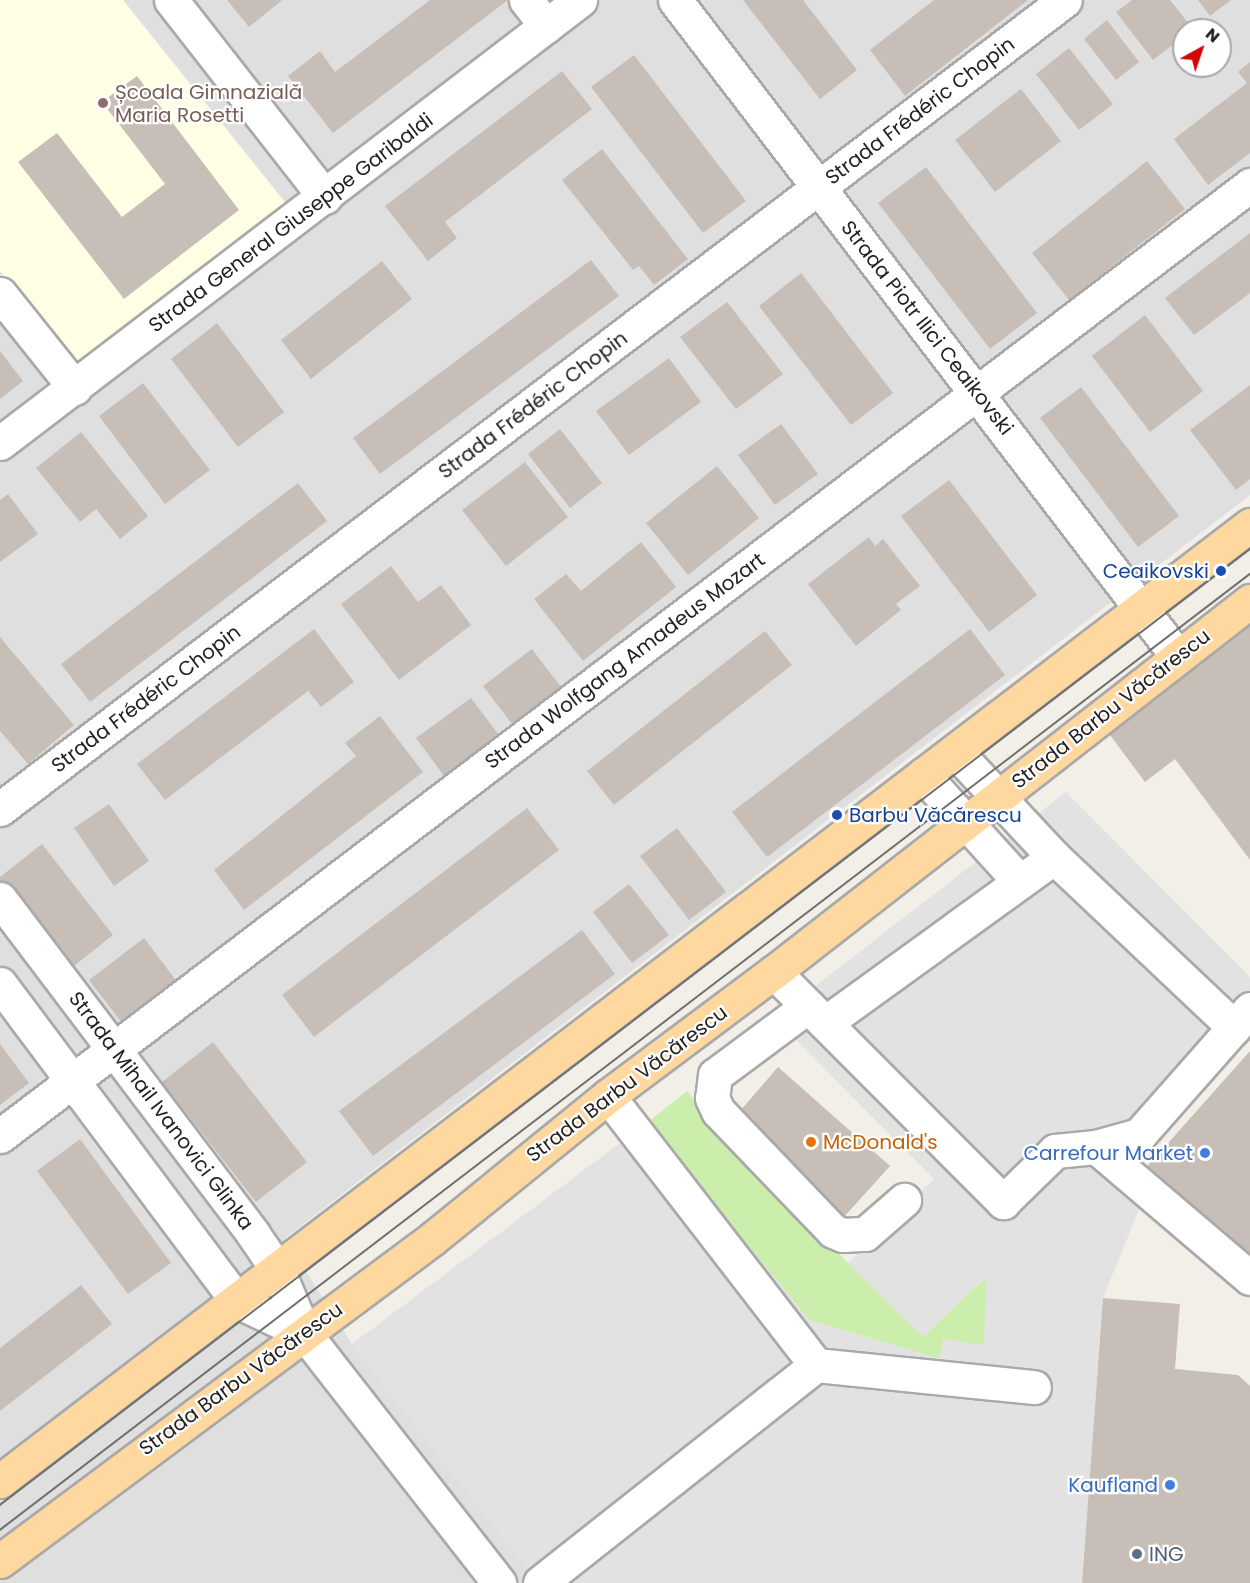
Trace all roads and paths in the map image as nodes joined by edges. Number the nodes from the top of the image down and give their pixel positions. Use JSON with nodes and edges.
{"nodes":[{"id":1,"x":171,"y":0,"type":"edge"},
{"id":2,"x":526,"y":0,"type":"edge"},
{"id":3,"x":580,"y":0,"type":"edge"},
{"id":4,"x":675,"y":0,"type":"edge"},
{"id":5,"x":1065,"y":0,"type":"edge"},
{"id":6,"x":546,"y":26,"type":"junction"},
{"id":7,"x":1250,"y":185,"type":"edge"},
{"id":8,"x":820,"y":188,"type":"junction"},
{"id":9,"x":325,"y":197,"type":"junction"},
{"id":10,"x":0,"y":294,"type":"edge"},
{"id":11,"x":75,"y":388,"type":"junction"},
{"id":12,"x":979,"y":394,"type":"junction"},
{"id":13,"x":0,"y":443,"type":"edge"},
{"id":14,"x":1250,"y":525,"type":"edge"},
{"id":15,"x":1250,"y":601,"type":"edge"},
{"id":16,"x":1142,"y":609,"type":"junction"},
{"id":17,"x":1178,"y":657,"type":"junction"},
{"id":18,"x":955,"y":751,"type":"junction"},
{"id":19,"x":923,"y":775,"type":"junction"},
{"id":20,"x":998,"y":797,"type":"junction"},
{"id":21,"x":0,"y":809,"type":"edge"},
{"id":22,"x":966,"y":822,"type":"junction"},
{"id":23,"x":1054,"y":857,"type":"junction"},
{"id":24,"x":1020,"y":882,"type":"junction"},
{"id":25,"x":0,"y":899,"type":"edge"},
{"id":26,"x":774,"y":972,"type":"junction"},
{"id":27,"x":0,"y":984,"type":"edge"},
{"id":28,"x":816,"y":1015,"type":"junction"},
{"id":29,"x":1242,"y":1018,"type":"edge"},
{"id":30,"x":116,"y":1047,"type":"junction"},
{"id":31,"x":72,"y":1081,"type":"junction"},
{"id":32,"x":608,"y":1096,"type":"junction"},
{"id":33,"x":0,"y":1136,"type":"edge"},
{"id":34,"x":1096,"y":1147,"type":"junction"},
{"id":35,"x":904,"y":1200,"type":"dead end"},
{"id":36,"x":277,"y":1269,"type":"junction"},
{"id":37,"x":1250,"y":1278,"type":"edge"},
{"id":38,"x":237,"y":1300,"type":"junction"},
{"id":39,"x":304,"y":1333,"type":"junction"},
{"id":40,"x":816,"y":1365,"type":"junction"},
{"id":41,"x":1034,"y":1387,"type":"dead end"},
{"id":42,"x":0,"y":1481,"type":"edge"},
{"id":43,"x":0,"y":1561,"type":"edge"},
{"id":44,"x":499,"y":1583,"type":"edge"},
{"id":45,"x":540,"y":1583,"type":"edge"}],
"edges":[{"from":1,"to":9,"type":"street"},
{"from":2,"to":6,"type":"street"},
{"from":3,"to":6,"type":"street","name":"Strada General Giuseppe Garibaldi"},
{"from":4,"to":8,"type":"street","name":"Strada Piotr Ilici Ceaikovski"},
{"from":5,"to":8,"type":"street","name":"Strada Frédéric Chopin"},
{"from":6,"to":9,"type":"street","name":"Strada General Giuseppe Garibaldi"},
{"from":7,"to":12,"type":"street","name":"Strada Wolfgang Amadeus Mozart"},
{"from":8,"to":12,"type":"street","name":"Strada Piotr Ilici Ceaikovski"},
{"from":8,"to":21,"type":"street","name":"Strada Frédéric Chopin"},
{"from":9,"to":11,"type":"street","name":"Strada General Giuseppe Garibaldi"},
{"from":10,"to":11,"type":"street"},
{"from":11,"to":13,"type":"street","name":"Strada General Giuseppe Garibaldi"},
{"from":12,"to":16,"type":"street","name":"Strada Piotr Ilici Ceaikovski"},
{"from":12,"to":30,"type":"street","name":"Strada Wolfgang Amadeus Mozart"},
{"from":14,"to":16,"type":"main road"},
{"from":15,"to":17,"type":"main road","name":"Strada Barbu Văcărescu"},
{"from":16,"to":17,"type":"street","name":"Strada Piotr Ilici Ceaikovski"},
{"from":16,"to":18,"type":"main road"},
{"from":17,"to":20,"type":"main road","name":"Strada Barbu Văcărescu"},
{"from":18,"to":19,"type":"main road"},
{"from":18,"to":20,"type":"street"},
{"from":19,"to":22,"type":"street"},
{"from":19,"to":36,"type":"main road"},
{"from":20,"to":22,"type":"main road","name":"Strada Barbu Văcărescu"},
{"from":20,"to":23,"type":"street"},
{"from":22,"to":24,"type":"street"},
{"from":22,"to":26,"type":"main road","name":"Strada Barbu Văcărescu"},
{"from":23,"to":24,"type":"street"},
{"from":23,"to":29,"type":"street"},
{"from":24,"to":28,"type":"street"},
{"from":25,"to":30,"type":"street","name":"Strada Mihail Ivanovici Glinka"},
{"from":26,"to":28,"type":"street"},
{"from":26,"to":32,"type":"main road","name":"Strada Barbu Văcărescu"},
{"from":27,"to":31,"type":"street","name":"Strada Mihail Ivanovici Glinka"},
{"from":28,"to":34,"type":"street"},
{"from":28,"to":35,"type":"street"},
{"from":29,"to":34,"type":"street"},
{"from":30,"to":31,"type":"street","name":"Strada Wolfgang Amadeus Mozart"},
{"from":30,"to":36,"type":"street","name":"Strada Mihail Ivanovici Glinka"},
{"from":31,"to":33,"type":"street","name":"Strada Wolfgang Amadeus Mozart"},
{"from":31,"to":38,"type":"street","name":"Strada Mihail Ivanovici Glinka"},
{"from":32,"to":39,"type":"main road","name":"Strada Barbu Văcărescu"},
{"from":32,"to":40,"type":"street"},
{"from":34,"to":37,"type":"street"},
{"from":36,"to":38,"type":"main road"},
{"from":36,"to":39,"type":"street","name":"Strada Mihail Ivanovici Glinka"},
{"from":38,"to":39,"type":"street","name":"Strada Mihail Ivanovici Glinka"},
{"from":38,"to":42,"type":"main road"},
{"from":39,"to":43,"type":"main road","name":"Strada Barbu Văcărescu"},
{"from":39,"to":44,"type":"street","name":"Strada Mihail Ivanovici Glinka"},
{"from":40,"to":41,"type":"street"},
{"from":40,"to":45,"type":"street"}]}
